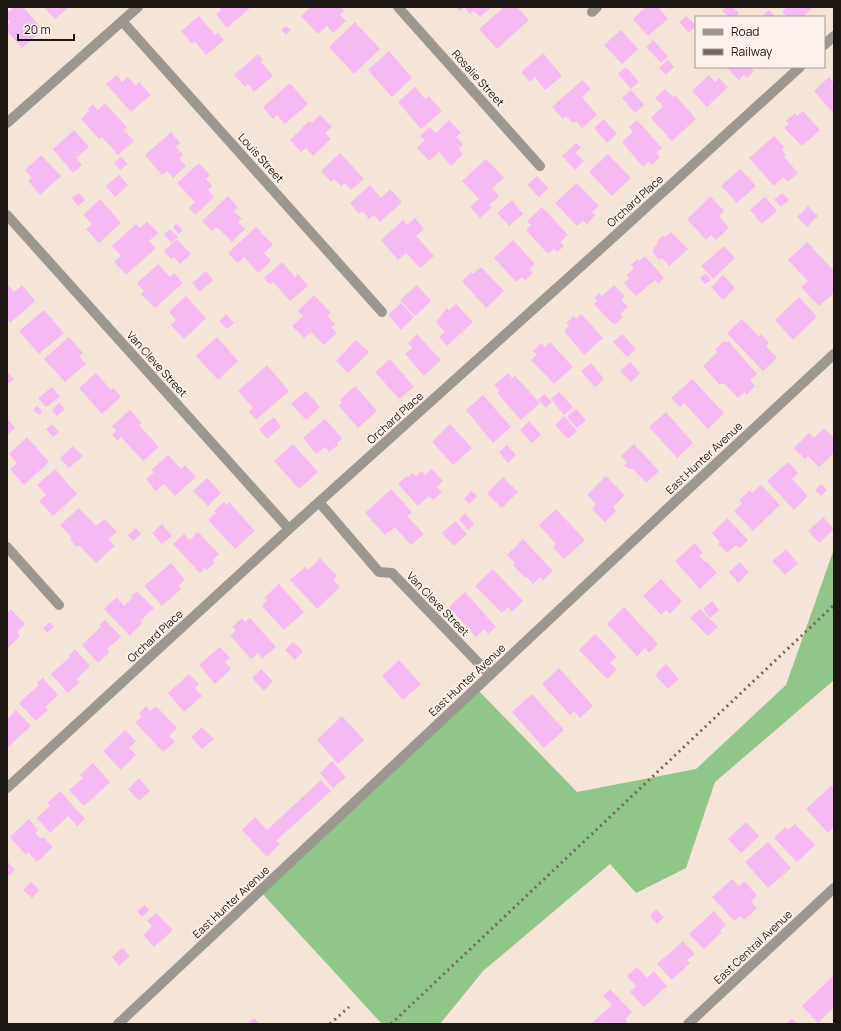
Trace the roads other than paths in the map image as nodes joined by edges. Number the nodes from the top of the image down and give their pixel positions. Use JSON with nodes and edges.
{"nodes":[{"id":1,"x":138,"y":7,"type":"edge"},
{"id":2,"x":398,"y":7,"type":"edge"},
{"id":3,"x":122,"y":21,"type":"junction"},
{"id":4,"x":834,"y":36,"type":"edge"},
{"id":5,"x":825,"y":44,"type":"edge"},
{"id":6,"x":799,"y":68,"type":"edge"},
{"id":7,"x":7,"y":123,"type":"edge"},
{"id":8,"x":540,"y":166,"type":"dead end"},
{"id":9,"x":7,"y":215,"type":"edge"},
{"id":10,"x":382,"y":312,"type":"dead end"},
{"id":11,"x":834,"y":354,"type":"edge"},
{"id":12,"x":319,"y":502,"type":"junction"},
{"id":13,"x":289,"y":529,"type":"junction"},
{"id":14,"x":7,"y":547,"type":"edge"},
{"id":15,"x":59,"y":605,"type":"dead end"},
{"id":16,"x":490,"y":675,"type":"junction"},
{"id":17,"x":7,"y":788,"type":"edge"},
{"id":18,"x":834,"y":888,"type":"edge"},
{"id":19,"x":118,"y":1024,"type":"edge"},
{"id":20,"x":688,"y":1024,"type":"edge"}],
"edges":[{"from":1,"to":3,"type":"street"},
{"from":2,"to":8,"type":"street","name":"Rosalie Street"},
{"from":3,"to":7,"type":"street"},
{"from":3,"to":10,"type":"street","name":"Louis Street"},
{"from":4,"to":5,"type":"street"},
{"from":6,"to":12,"type":"street","name":"Orchard Place"},
{"from":9,"to":13,"type":"street","name":"Van Cleve Street"},
{"from":11,"to":16,"type":"street","name":"East Hunter Avenue"},
{"from":12,"to":13,"type":"street","name":"Orchard Place"},
{"from":12,"to":16,"type":"street","name":"Van Cleve Street"},
{"from":13,"to":17,"type":"street","name":"Orchard Place"},
{"from":14,"to":15,"type":"street"},
{"from":16,"to":19,"type":"street","name":"East Hunter Avenue"},
{"from":18,"to":20,"type":"street","name":"East Central Avenue"}]}
